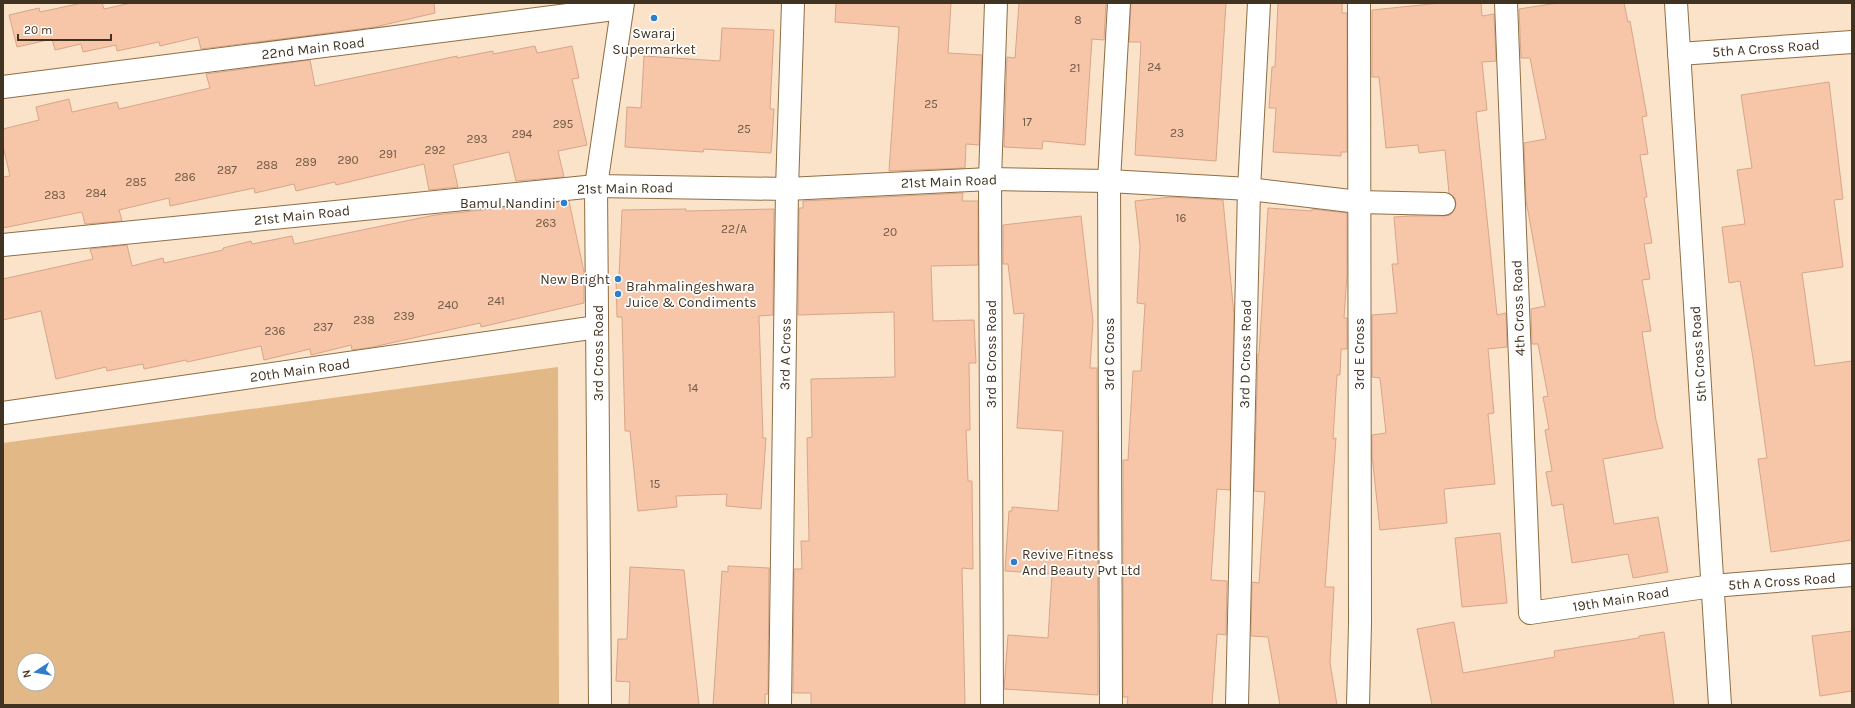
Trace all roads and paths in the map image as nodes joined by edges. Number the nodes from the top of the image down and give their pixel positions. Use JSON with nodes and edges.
{"nodes":[{"id":1,"x":793,"y":3,"type":"edge"},
{"id":2,"x":996,"y":3,"type":"edge"},
{"id":3,"x":1118,"y":3,"type":"edge"},
{"id":4,"x":1259,"y":3,"type":"edge"},
{"id":5,"x":1359,"y":3,"type":"edge"},
{"id":6,"x":1506,"y":3,"type":"edge"},
{"id":7,"x":1676,"y":3,"type":"edge"},
{"id":8,"x":623,"y":6,"type":"edge"},
{"id":9,"x":1852,"y":42,"type":"edge"},
{"id":10,"x":1679,"y":54,"type":"junction"},
{"id":11,"x":3,"y":87,"type":"edge"},
{"id":12,"x":990,"y":179,"type":"junction"},
{"id":13,"x":1109,"y":181,"type":"junction"},
{"id":14,"x":596,"y":186,"type":"junction"},
{"id":15,"x":787,"y":189,"type":"junction"},
{"id":16,"x":1249,"y":189,"type":"junction"},
{"id":17,"x":1359,"y":202,"type":"junction"},
{"id":18,"x":1444,"y":204,"type":"dead end"},
{"id":19,"x":3,"y":244,"type":"edge"},
{"id":20,"x":598,"y":327,"type":"junction"},
{"id":21,"x":3,"y":413,"type":"edge"},
{"id":22,"x":1852,"y":575,"type":"edge"},
{"id":23,"x":1712,"y":586,"type":"junction"},
{"id":24,"x":1530,"y":613,"type":"joint"},
{"id":25,"x":600,"y":705,"type":"edge"},
{"id":26,"x":780,"y":705,"type":"edge"},
{"id":27,"x":992,"y":705,"type":"edge"},
{"id":28,"x":1111,"y":705,"type":"edge"},
{"id":29,"x":1237,"y":705,"type":"edge"},
{"id":30,"x":1358,"y":705,"type":"edge"},
{"id":31,"x":1720,"y":705,"type":"edge"}],
"edges":[{"from":1,"to":15,"type":"street","name":"3rd A Cross"},
{"from":2,"to":12,"type":"street","name":"3rd B Cross Road"},
{"from":3,"to":13,"type":"street","name":"3rd C Cross"},
{"from":4,"to":16,"type":"street","name":"3rd D Cross Road"},
{"from":5,"to":17,"type":"street","name":"3rd E Cross"},
{"from":6,"to":24,"type":"street","name":"4th Cross Road"},
{"from":7,"to":10,"type":"street","name":"5th Cross Road"},
{"from":8,"to":11,"type":"street","name":"22nd Main Road"},
{"from":8,"to":14,"type":"street","name":"3rd Cross Road"},
{"from":9,"to":10,"type":"street","name":"5th A Cross Road"},
{"from":10,"to":23,"type":"street","name":"5th Cross Road"},
{"from":12,"to":13,"type":"street","name":"21st Main Road"},
{"from":12,"to":15,"type":"street","name":"21st Main Road"},
{"from":12,"to":27,"type":"street","name":"3rd B Cross Road"},
{"from":13,"to":16,"type":"street","name":"21st Main Road"},
{"from":13,"to":28,"type":"street","name":"3rd C Cross"},
{"from":14,"to":15,"type":"street","name":"21st Main Road"},
{"from":14,"to":19,"type":"street","name":"21st Main Road"},
{"from":14,"to":20,"type":"street","name":"3rd Cross Road"},
{"from":15,"to":26,"type":"street","name":"3rd A Cross"},
{"from":16,"to":17,"type":"street","name":"21st Main Road"},
{"from":16,"to":29,"type":"street","name":"3rd D Cross Road"},
{"from":17,"to":18,"type":"street","name":"21st Main Road"},
{"from":17,"to":30,"type":"street","name":"3rd E Cross"},
{"from":20,"to":21,"type":"street","name":"20th Main Road"},
{"from":20,"to":25,"type":"street","name":"3rd Cross Road"},
{"from":22,"to":23,"type":"street","name":"5th A Cross Road"},
{"from":23,"to":24,"type":"street","name":"19th Main Road"},
{"from":23,"to":31,"type":"street","name":"5th Cross Road"}]}
